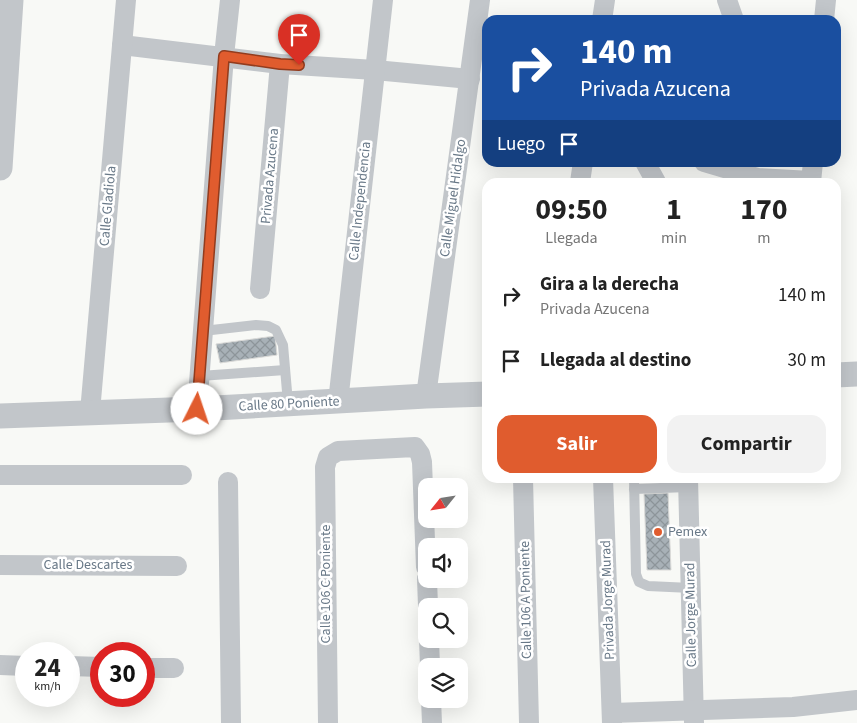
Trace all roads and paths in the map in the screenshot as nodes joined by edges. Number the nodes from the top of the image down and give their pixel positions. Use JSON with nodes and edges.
{"nodes":[{"id":1,"x":12,"y":0,"type":"edge"},
{"id":2,"x":126,"y":0,"type":"edge"},
{"id":3,"x":230,"y":0,"type":"edge"},
{"id":4,"x":382,"y":0,"type":"edge"},
{"id":5,"x":480,"y":0,"type":"edge"},
{"id":6,"x":605,"y":0,"type":"edge"},
{"id":7,"x":727,"y":0,"type":"edge"},
{"id":8,"x":826,"y":0,"type":"edge"},
{"id":9,"x":603,"y":15,"type":"edge"},
{"id":10,"x":732,"y":15,"type":"edge"},
{"id":11,"x":824,"y":15,"type":"edge"},
{"id":12,"x":122,"y":45,"type":"junction"},
{"id":13,"x":4,"y":46,"type":"edge"},
{"id":14,"x":224,"y":56,"type":"junction"},
{"id":15,"x":280,"y":64,"type":"junction"},
{"id":16,"x":375,"y":70,"type":"junction"},
{"id":17,"x":476,"y":72,"type":"edge"},
{"id":18,"x":0,"y":157,"type":"edge"},
{"id":19,"x":719,"y":167,"type":"edge"},
{"id":20,"x":812,"y":175,"type":"edge"},
{"id":21,"x":751,"y":178,"type":"edge"},
{"id":22,"x":779,"y":178,"type":"edge"},
{"id":23,"x":260,"y":289,"type":"dead end"},
{"id":24,"x":203,"y":331,"type":"junction"},
{"id":25,"x":285,"y":370,"type":"junction"},
{"id":26,"x":857,"y":374,"type":"edge"},
{"id":27,"x":200,"y":376,"type":"junction"},
{"id":28,"x":841,"y":376,"type":"edge"},
{"id":29,"x":482,"y":394,"type":"edge"},
{"id":30,"x":426,"y":396,"type":"junction"},
{"id":31,"x":338,"y":402,"type":"junction"},
{"id":32,"x":288,"y":404,"type":"junction"},
{"id":33,"x":197,"y":409,"type":"junction"},
{"id":34,"x":90,"y":412,"type":"junction"},
{"id":35,"x":0,"y":416,"type":"edge"},
{"id":36,"x":0,"y":475,"type":"edge"},
{"id":37,"x":182,"y":475,"type":"dead end"},
{"id":38,"x":228,"y":482,"type":"dead end"},
{"id":39,"x":523,"y":483,"type":"edge"},
{"id":40,"x":603,"y":483,"type":"edge"},
{"id":41,"x":634,"y":483,"type":"edge"},
{"id":42,"x":680,"y":483,"type":"edge"},
{"id":43,"x":688,"y":483,"type":"edge"},
{"id":44,"x":634,"y":489,"type":"junction"},
{"id":45,"x":425,"y":538,"type":"edge"},
{"id":46,"x":0,"y":565,"type":"edge"},
{"id":47,"x":177,"y":566,"type":"dead end"},
{"id":48,"x":691,"y":588,"type":"junction"},
{"id":49,"x":0,"y":665,"type":"edge"},
{"id":50,"x":15,"y":666,"type":"edge"},
{"id":51,"x":155,"y":668,"type":"edge"},
{"id":52,"x":174,"y":668,"type":"dead end"},
{"id":53,"x":857,"y":700,"type":"edge"},
{"id":54,"x":431,"y":708,"type":"edge"},
{"id":55,"x":793,"y":715,"type":"edge"},
{"id":56,"x":694,"y":717,"type":"edge"},
{"id":57,"x":612,"y":718,"type":"edge"},
{"id":58,"x":231,"y":723,"type":"edge"},
{"id":59,"x":328,"y":723,"type":"edge"},
{"id":60,"x":432,"y":723,"type":"edge"},
{"id":61,"x":529,"y":723,"type":"edge"}],
"edges":[{"from":1,"to":13,"type":"street"},
{"from":2,"to":12,"type":"street","name":"Calle Gladiola"},
{"from":3,"to":14,"type":"street"},
{"from":4,"to":16,"type":"street","name":"Calle Independencia"},
{"from":5,"to":17,"type":"street","name":"Calle Miguel Hidalgo"},
{"from":6,"to":9,"type":"street"},
{"from":7,"to":10,"type":"street"},
{"from":8,"to":11,"type":"street"},
{"from":12,"to":14,"type":"street"},
{"from":12,"to":34,"type":"street","name":"Calle Gladiola"},
{"from":13,"to":18,"type":"street"},
{"from":14,"to":15,"type":"street"},
{"from":14,"to":24,"type":"street"},
{"from":15,"to":16,"type":"street"},
{"from":15,"to":23,"type":"street","name":"Privada Azucena"},
{"from":16,"to":17,"type":"street"},
{"from":16,"to":31,"type":"street","name":"Calle Independencia"},
{"from":17,"to":30,"type":"street","name":"Calle Miguel Hidalgo"},
{"from":19,"to":21,"type":"street"},
{"from":20,"to":22,"type":"street"},
{"from":24,"to":25,"type":"lane"},
{"from":24,"to":27,"type":"street"},
{"from":25,"to":27,"type":"lane"},
{"from":25,"to":32,"type":"lane"},
{"from":26,"to":28,"type":"street"},
{"from":27,"to":33,"type":"street"},
{"from":29,"to":30,"type":"street","name":"Calle 80 Poniente"},
{"from":30,"to":31,"type":"street","name":"Calle 80 Poniente"},
{"from":31,"to":32,"type":"street","name":"Calle 80 Poniente"},
{"from":32,"to":33,"type":"street","name":"Calle 80 Poniente"},
{"from":33,"to":34,"type":"street","name":"Calle 80 Poniente"},
{"from":34,"to":35,"type":"street","name":"Calle 80 Poniente"},
{"from":36,"to":37,"type":"street"},
{"from":38,"to":58,"type":"street"},
{"from":39,"to":61,"type":"street","name":"Calle 106 A Poniente"},
{"from":40,"to":57,"type":"street","name":"Privada Jorge Murad"},
{"from":41,"to":44,"type":"lane"},
{"from":42,"to":44,"type":"lane"},
{"from":43,"to":48,"type":"street","name":"Calle Jorge Murad"},
{"from":44,"to":48,"type":"lane"},
{"from":45,"to":59,"type":"street","name":"Calle 106 C Poniente"},
{"from":46,"to":47,"type":"street","name":"Calle Descartes"},
{"from":48,"to":56,"type":"street","name":"Calle Jorge Murad"},
{"from":49,"to":50,"type":"street"},
{"from":51,"to":52,"type":"street"},
{"from":53,"to":55,"type":"street"},
{"from":54,"to":60,"type":"street"},
{"from":55,"to":56,"type":"street"},
{"from":56,"to":57,"type":"street"}]}
